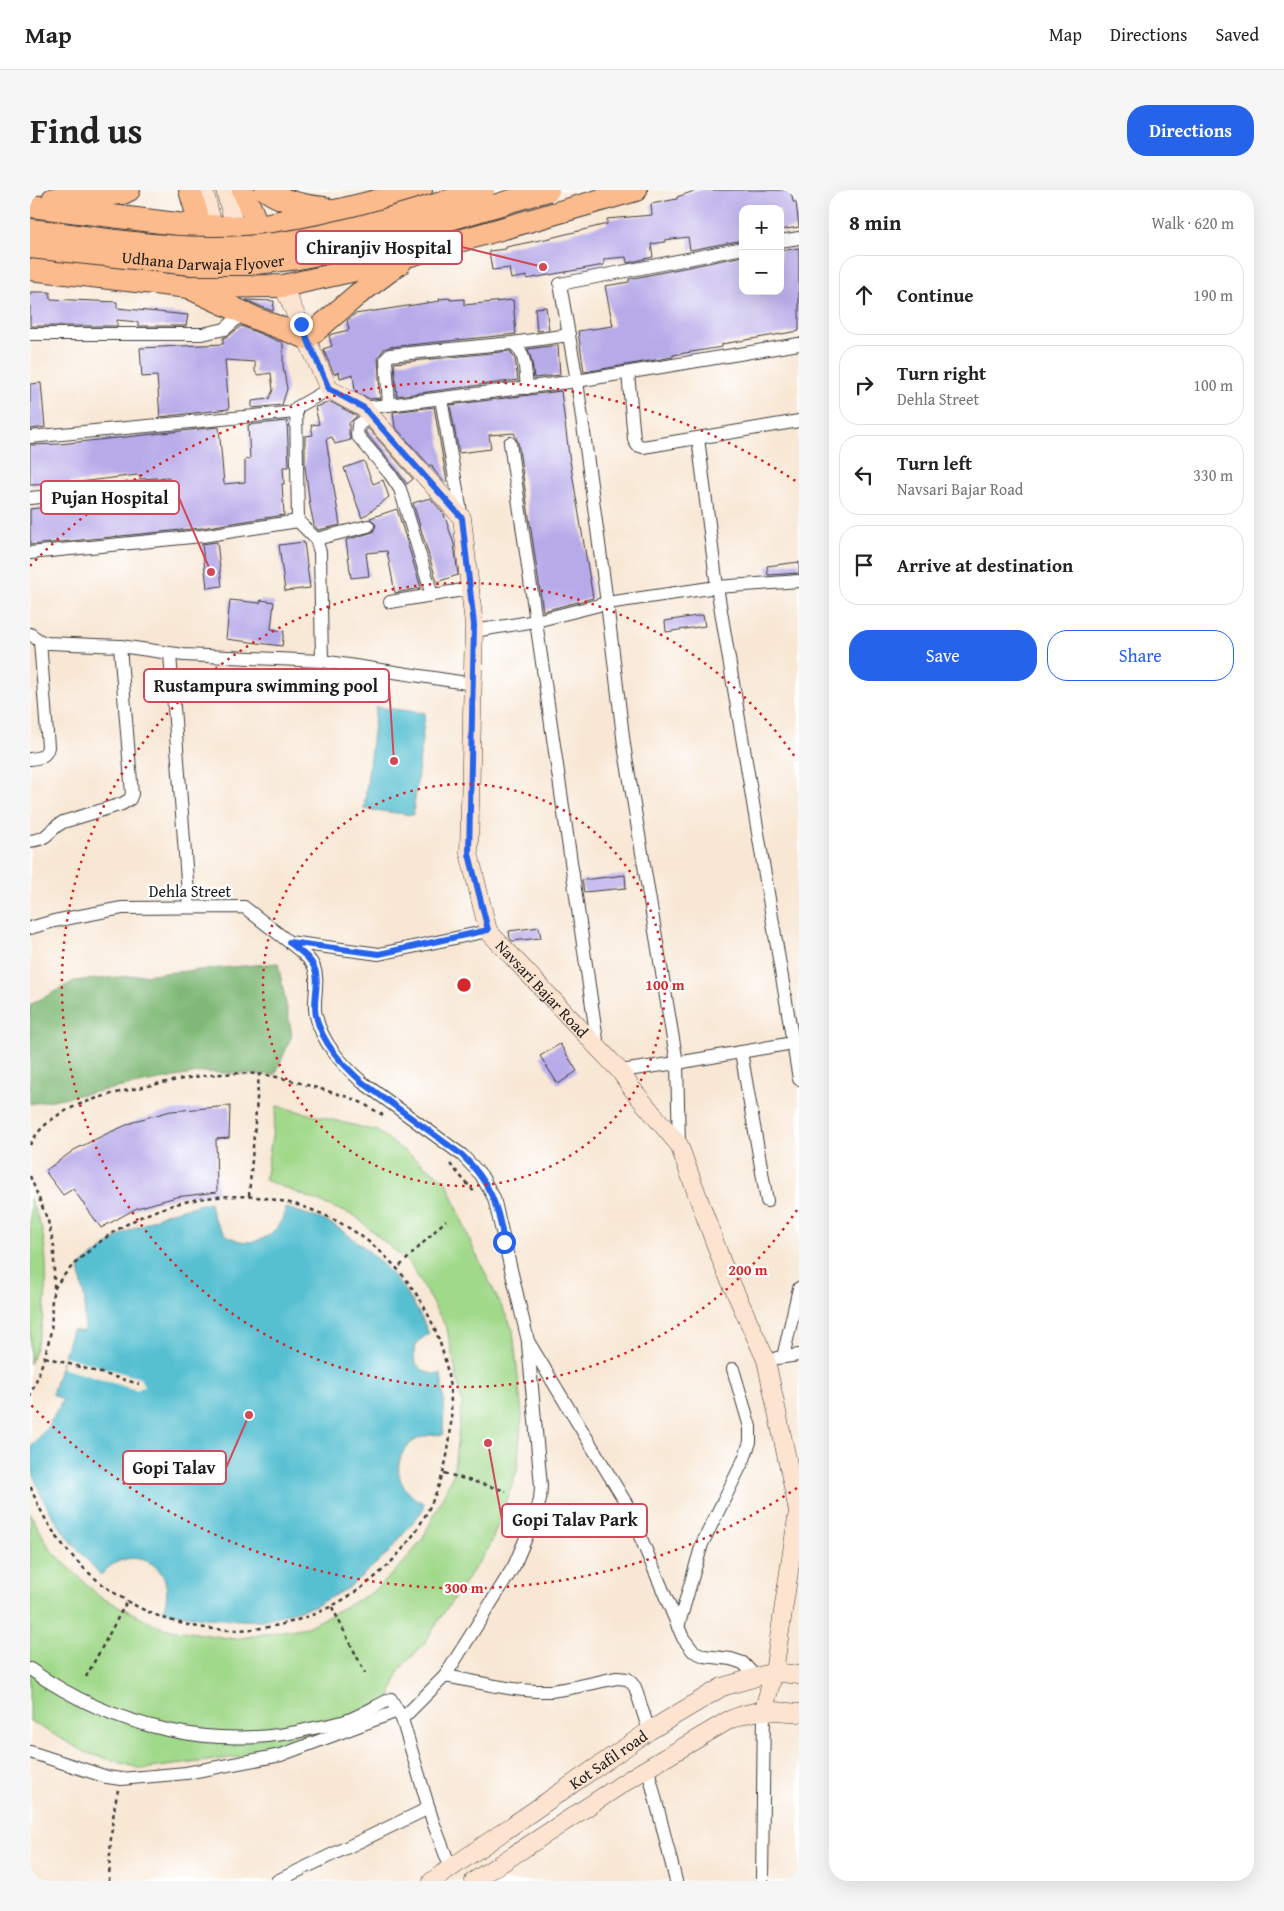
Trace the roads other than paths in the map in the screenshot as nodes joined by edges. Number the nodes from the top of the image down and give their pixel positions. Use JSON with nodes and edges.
{"nodes":[{"id":1,"x":129,"y":190,"type":"edge"},
{"id":2,"x":190,"y":190,"type":"edge"},
{"id":3,"x":204,"y":190,"type":"edge"},
{"id":4,"x":225,"y":190,"type":"edge"},
{"id":5,"x":243,"y":190,"type":"edge"},
{"id":6,"x":266,"y":190,"type":"edge"},
{"id":7,"x":421,"y":190,"type":"edge"},
{"id":8,"x":483,"y":190,"type":"edge"},
{"id":9,"x":548,"y":190,"type":"edge"},
{"id":10,"x":636,"y":190,"type":"edge"},
{"id":11,"x":30,"y":201,"type":"edge"},
{"id":12,"x":30,"y":206,"type":"edge"},
{"id":13,"x":344,"y":209,"type":"junction"},
{"id":14,"x":143,"y":220,"type":"junction"},
{"id":15,"x":258,"y":226,"type":"junction"},
{"id":16,"x":217,"y":227,"type":"junction"},
{"id":17,"x":30,"y":230,"type":"edge"},
{"id":18,"x":799,"y":238,"type":"edge"},
{"id":19,"x":784,"y":240,"type":"edge"},
{"id":20,"x":30,"y":247,"type":"edge"},
{"id":21,"x":739,"y":249,"type":"edge"},
{"id":22,"x":413,"y":254,"type":"junction"},
{"id":23,"x":30,"y":268,"type":"edge"},
{"id":24,"x":137,"y":281,"type":"junction"},
{"id":25,"x":250,"y":286,"type":"junction"},
{"id":26,"x":283,"y":286,"type":"junction"},
{"id":27,"x":220,"y":287,"type":"junction"},
{"id":28,"x":189,"y":288,"type":"junction"},
{"id":29,"x":244,"y":312,"type":"junction"},
{"id":30,"x":30,"y":334,"type":"edge"},
{"id":31,"x":569,"y":335,"type":"junction"},
{"id":32,"x":307,"y":338,"type":"junction"},
{"id":33,"x":512,"y":343,"type":"junction"},
{"id":34,"x":799,"y":344,"type":"edge"},
{"id":35,"x":628,"y":373,"type":"junction"},
{"id":36,"x":577,"y":381,"type":"junction"},
{"id":37,"x":527,"y":388,"type":"junction"},
{"id":38,"x":329,"y":389,"type":"junction"},
{"id":39,"x":441,"y":399,"type":"junction"},
{"id":40,"x":389,"y":405,"type":"junction"},
{"id":41,"x":296,"y":412,"type":"junction"},
{"id":42,"x":368,"y":412,"type":"junction"},
{"id":43,"x":799,"y":422,"type":"edge"},
{"id":44,"x":30,"y":437,"type":"edge"},
{"id":45,"x":698,"y":438,"type":"junction"},
{"id":46,"x":510,"y":443,"type":"dead end"},
{"id":47,"x":165,"y":485,"type":"dead end"},
{"id":48,"x":30,"y":498,"type":"edge"},
{"id":49,"x":462,"y":518,"type":"junction"},
{"id":50,"x":298,"y":521,"type":"junction"},
{"id":51,"x":368,"y":526,"type":"dead end"},
{"id":52,"x":316,"y":539,"type":"junction"},
{"id":53,"x":30,"y":553,"type":"edge"},
{"id":54,"x":799,"y":581,"type":"edge"},
{"id":55,"x":717,"y":588,"type":"junction"},
{"id":56,"x":469,"y":589,"type":"junction"},
{"id":57,"x":432,"y":595,"type":"junction"},
{"id":58,"x":390,"y":602,"type":"dead end"},
{"id":59,"x":607,"y":603,"type":"junction"},
{"id":60,"x":536,"y":621,"type":"junction"},
{"id":61,"x":474,"y":631,"type":"junction"},
{"id":62,"x":35,"y":638,"type":"edge"},
{"id":63,"x":120,"y":646,"type":"junction"},
{"id":64,"x":170,"y":654,"type":"junction"},
{"id":65,"x":322,"y":661,"type":"junction"},
{"id":66,"x":473,"y":684,"type":"junction"},
{"id":67,"x":30,"y":759,"type":"edge"},
{"id":68,"x":30,"y":841,"type":"edge"},
{"id":69,"x":190,"y":907,"type":"junction"},
{"id":70,"x":30,"y":928,"type":"edge"},
{"id":71,"x":488,"y":930,"type":"junction"},
{"id":72,"x":289,"y":942,"type":"junction"},
{"id":73,"x":796,"y":1042,"type":"edge"},
{"id":74,"x":598,"y":1047,"type":"junction"},
{"id":75,"x":740,"y":1052,"type":"junction"},
{"id":76,"x":677,"y":1063,"type":"junction"},
{"id":77,"x":620,"y":1071,"type":"junction"},
{"id":78,"x":799,"y":1079,"type":"edge"},
{"id":79,"x":679,"y":1146,"type":"junction"},
{"id":80,"x":767,"y":1202,"type":"dead end"},
{"id":81,"x":799,"y":1288,"type":"edge"},
{"id":82,"x":528,"y":1341,"type":"junction"},
{"id":83,"x":799,"y":1355,"type":"edge"},
{"id":84,"x":783,"y":1357,"type":"junction"},
{"id":85,"x":766,"y":1360,"type":"junction"},
{"id":86,"x":733,"y":1369,"type":"dead end"},
{"id":87,"x":678,"y":1627,"type":"junction"},
{"id":88,"x":30,"y":1670,"type":"edge"},
{"id":89,"x":774,"y":1672,"type":"junction"},
{"id":90,"x":799,"y":1675,"type":"edge"},
{"id":91,"x":445,"y":1676,"type":"junction"},
{"id":92,"x":757,"y":1678,"type":"junction"},
{"id":93,"x":764,"y":1709,"type":"junction"},
{"id":94,"x":799,"y":1712,"type":"edge"},
{"id":95,"x":400,"y":1715,"type":"junction"},
{"id":96,"x":649,"y":1731,"type":"junction"},
{"id":97,"x":30,"y":1752,"type":"edge"},
{"id":98,"x":648,"y":1769,"type":"junction"},
{"id":99,"x":429,"y":1808,"type":"junction"},
{"id":100,"x":439,"y":1877,"type":"edge"},
{"id":101,"x":283,"y":1880,"type":"edge"},
{"id":102,"x":474,"y":1881,"type":"edge"},
{"id":103,"x":676,"y":1881,"type":"edge"},
{"id":104,"x":762,"y":1881,"type":"edge"}],
"edges":[{"from":1,"to":11,"type":"highway"},
{"from":2,"to":16,"type":"highway"},
{"from":3,"to":16,"type":"main road"},
{"from":4,"to":16,"type":"main road"},
{"from":5,"to":15,"type":"highway"},
{"from":6,"to":13,"type":"highway"},
{"from":7,"to":13,"type":"highway"},
{"from":8,"to":17,"type":"highway","name":"Udhana Darwaja Flyover","bridge":true},
{"from":9,"to":20,"type":"highway","name":"Udhana Darwaja Flyover","bridge":true},
{"from":10,"to":22,"type":"highway"},
{"from":12,"to":14,"type":"highway"},
{"from":13,"to":15,"type":"highway"},
{"from":14,"to":16,"type":"highway"},
{"from":14,"to":24,"type":"highway"},
{"from":15,"to":16,"type":"highway"},
{"from":15,"to":26,"type":"highway"},
{"from":16,"to":25,"type":"main road"},
{"from":16,"to":27,"type":"highway"},
{"from":18,"to":19,"type":"street"},
{"from":21,"to":31,"type":"street"},
{"from":22,"to":26,"type":"highway"},
{"from":22,"to":32,"type":"highway"},
{"from":23,"to":24,"type":"highway"},
{"from":24,"to":28,"type":"highway"},
{"from":25,"to":26,"type":"highway"},
{"from":25,"to":27,"type":"highway"},
{"from":26,"to":32,"type":"main road"},
{"from":27,"to":28,"type":"highway"},
{"from":28,"to":29,"type":"highway"},
{"from":29,"to":30,"type":"street"},
{"from":29,"to":32,"type":"highway"},
{"from":31,"to":33,"type":"street"},
{"from":31,"to":36,"type":"street"},
{"from":32,"to":38,"type":"main road"},
{"from":33,"to":37,"type":"street"},
{"from":33,"to":40,"type":"street"},
{"from":34,"to":35,"type":"street"},
{"from":35,"to":36,"type":"street"},
{"from":35,"to":45,"type":"street"},
{"from":36,"to":37,"type":"street"},
{"from":36,"to":59,"type":"street"},
{"from":37,"to":39,"type":"street"},
{"from":38,"to":41,"type":"street"},
{"from":38,"to":42,"type":"main road"},
{"from":39,"to":40,"type":"street"},
{"from":39,"to":49,"type":"street"},
{"from":40,"to":42,"type":"street"},
{"from":41,"to":44,"type":"street"},
{"from":41,"to":50,"type":"street"},
{"from":42,"to":49,"type":"main road"},
{"from":42,"to":57,"type":"street"},
{"from":43,"to":45,"type":"street"},
{"from":45,"to":55,"type":"street"},
{"from":46,"to":60,"type":"street"},
{"from":47,"to":48,"type":"street"},
{"from":49,"to":56,"type":"main road","name":"Navsari Bajar Road"},
{"from":50,"to":52,"type":"street"},
{"from":50,"to":53,"type":"street"},
{"from":51,"to":52,"type":"street"},
{"from":52,"to":65,"type":"street"},
{"from":54,"to":55,"type":"street"},
{"from":55,"to":59,"type":"street"},
{"from":55,"to":73,"type":"street"},
{"from":56,"to":57,"type":"street"},
{"from":56,"to":61,"type":"main road","name":"Navsari Bajar Road"},
{"from":57,"to":58,"type":"street"},
{"from":59,"to":60,"type":"street"},
{"from":59,"to":76,"type":"street"},
{"from":60,"to":61,"type":"street"},
{"from":60,"to":74,"type":"street"},
{"from":61,"to":66,"type":"main road","name":"Navsari Bajar Road"},
{"from":62,"to":63,"type":"street"},
{"from":62,"to":67,"type":"street"},
{"from":63,"to":64,"type":"street"},
{"from":63,"to":68,"type":"street"},
{"from":64,"to":65,"type":"street"},
{"from":64,"to":69,"type":"street"},
{"from":65,"to":66,"type":"street"},
{"from":66,"to":71,"type":"main road","name":"Navsari Bajar Road"},
{"from":69,"to":70,"type":"street","name":"Dehla Street"},
{"from":69,"to":72,"type":"street","name":"Dehla Street"},
{"from":71,"to":72,"type":"street"},
{"from":71,"to":74,"type":"main road","name":"Navsari Bajar Road"},
{"from":72,"to":82,"type":"street","name":"Dehla Street"},
{"from":73,"to":75,"type":"street"},
{"from":73,"to":78,"type":"street"},
{"from":74,"to":77,"type":"main road","name":"Navsari Bajar Road"},
{"from":75,"to":76,"type":"street"},
{"from":75,"to":80,"type":"street"},
{"from":76,"to":77,"type":"street"},
{"from":76,"to":79,"type":"street"},
{"from":77,"to":79,"type":"main road","name":"Navsari Bajar Road"},
{"from":79,"to":85,"type":"main road","name":"Navsari Bajar Road"},
{"from":81,"to":84,"type":"street"},
{"from":82,"to":87,"type":"street"},
{"from":82,"to":91,"type":"street"},
{"from":83,"to":84,"type":"street"},
{"from":84,"to":85,"type":"street"},
{"from":85,"to":89,"type":"main road","name":"Navsari Bajar Road"},
{"from":86,"to":87,"type":"street"},
{"from":87,"to":92,"type":"street"},
{"from":88,"to":95,"type":"street"},
{"from":89,"to":90,"type":"main road","name":"Kot Safil road"},
{"from":89,"to":92,"type":"main road","name":"Kot Safil road"},
{"from":89,"to":93,"type":"main road","name":"Navsari Bajar Road"},
{"from":91,"to":95,"type":"street"},
{"from":91,"to":96,"type":"street"},
{"from":92,"to":96,"type":"main road","name":"Kot Safil road"},
{"from":93,"to":94,"type":"main road"},
{"from":93,"to":98,"type":"main road"},
{"from":93,"to":104,"type":"street"},
{"from":95,"to":97,"type":"street"},
{"from":95,"to":99,"type":"street"},
{"from":96,"to":100,"type":"main road","name":"Kot Safil road"},
{"from":98,"to":102,"type":"main road"},
{"from":98,"to":103,"type":"street"},
{"from":99,"to":100,"type":"street"},
{"from":99,"to":101,"type":"street"}]}
